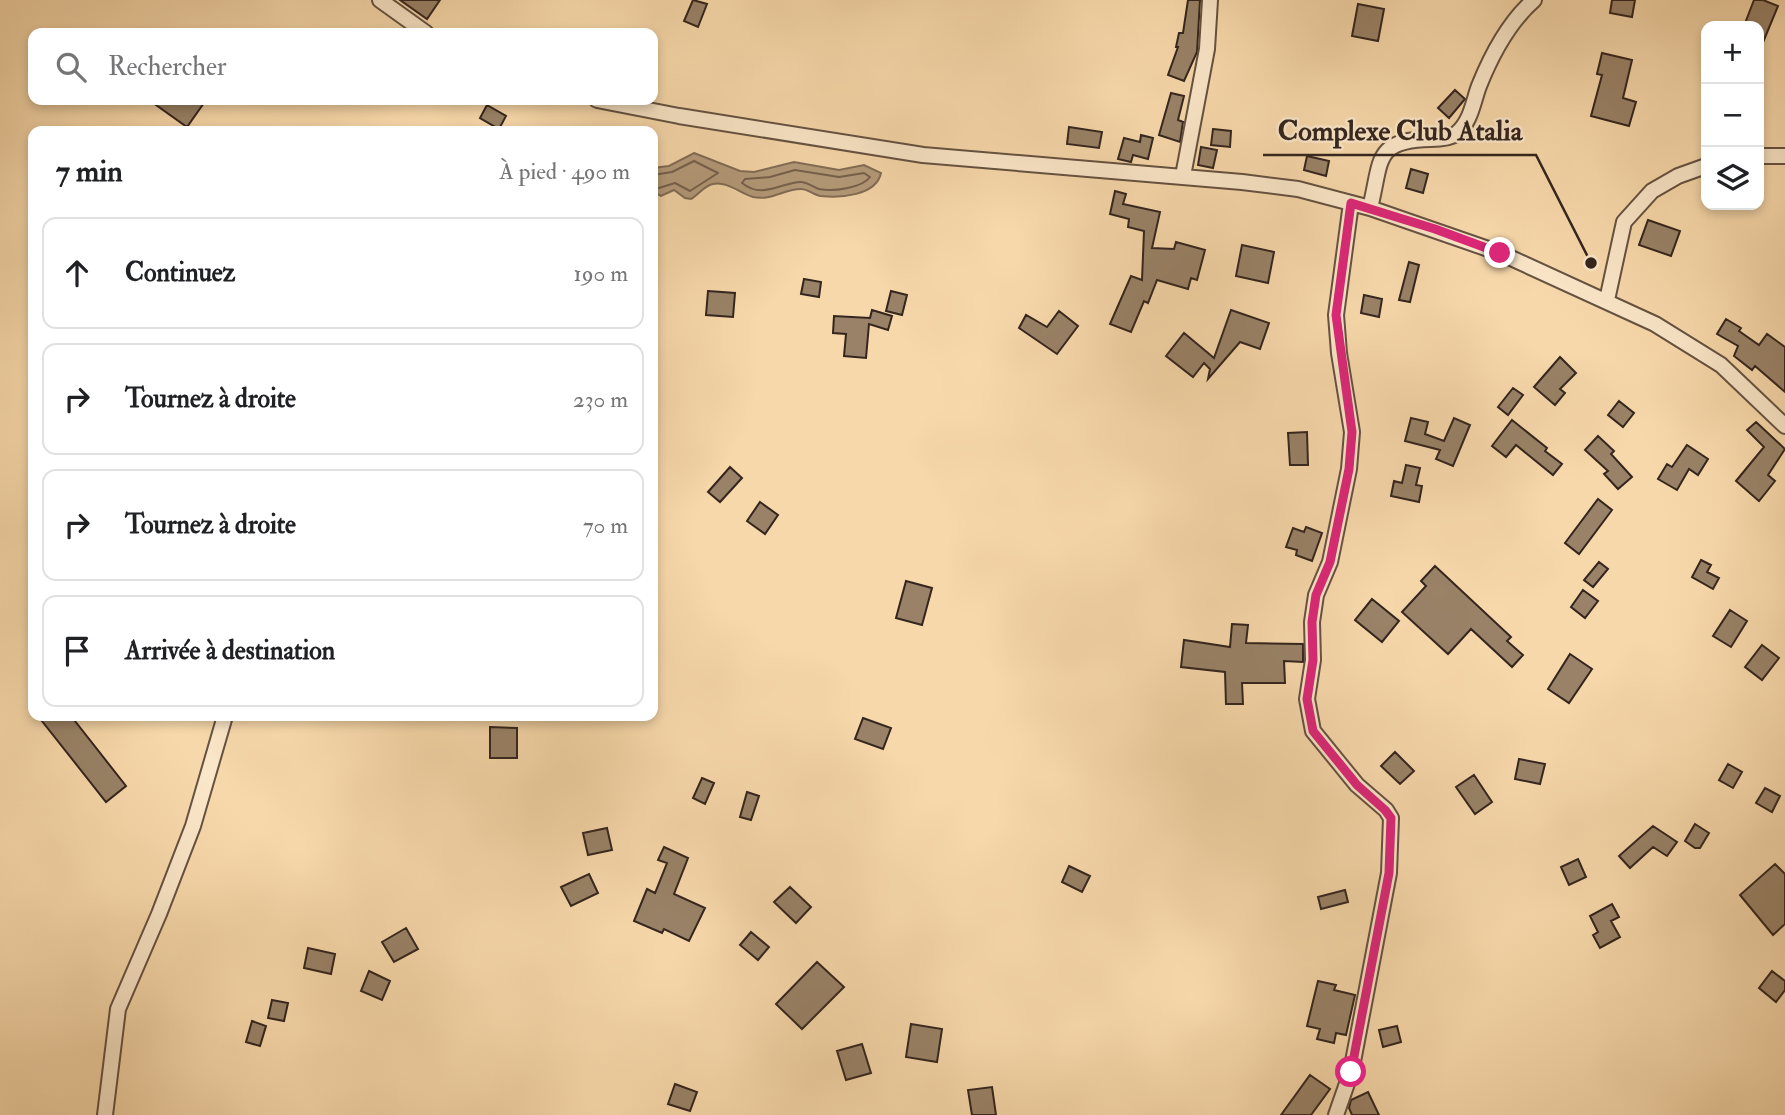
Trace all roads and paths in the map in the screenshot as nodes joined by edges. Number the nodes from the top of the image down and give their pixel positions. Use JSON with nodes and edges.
{"nodes":[{"id":1,"x":380,"y":0,"type":"edge"},
{"id":2,"x":1210,"y":0,"type":"edge"},
{"id":3,"x":1534,"y":0,"type":"edge"},
{"id":4,"x":419,"y":28,"type":"edge"},
{"id":5,"x":623,"y":105,"type":"edge"},
{"id":6,"x":1764,"y":156,"type":"edge"},
{"id":7,"x":1785,"y":156,"type":"edge"},
{"id":8,"x":1701,"y":168,"type":"edge"},
{"id":9,"x":1183,"y":176,"type":"junction"},
{"id":10,"x":1351,"y":203,"type":"junction"},
{"id":11,"x":1370,"y":208,"type":"junction"},
{"id":12,"x":1607,"y":300,"type":"junction"},
{"id":13,"x":1785,"y":426,"type":"edge"},
{"id":14,"x":224,"y":721,"type":"edge"},
{"id":15,"x":105,"y":1115,"type":"edge"},
{"id":16,"x":1336,"y":1115,"type":"edge"}],
"edges":[{"from":1,"to":4,"type":"street"},
{"from":2,"to":9,"type":"street"},
{"from":3,"to":11,"type":"street"},
{"from":5,"to":9,"type":"street"},
{"from":6,"to":7,"type":"street"},
{"from":8,"to":12,"type":"street"},
{"from":9,"to":10,"type":"street"},
{"from":10,"to":11,"type":"street"},
{"from":10,"to":16,"type":"street"},
{"from":11,"to":12,"type":"street"},
{"from":12,"to":13,"type":"street"},
{"from":14,"to":15,"type":"street"}]}
